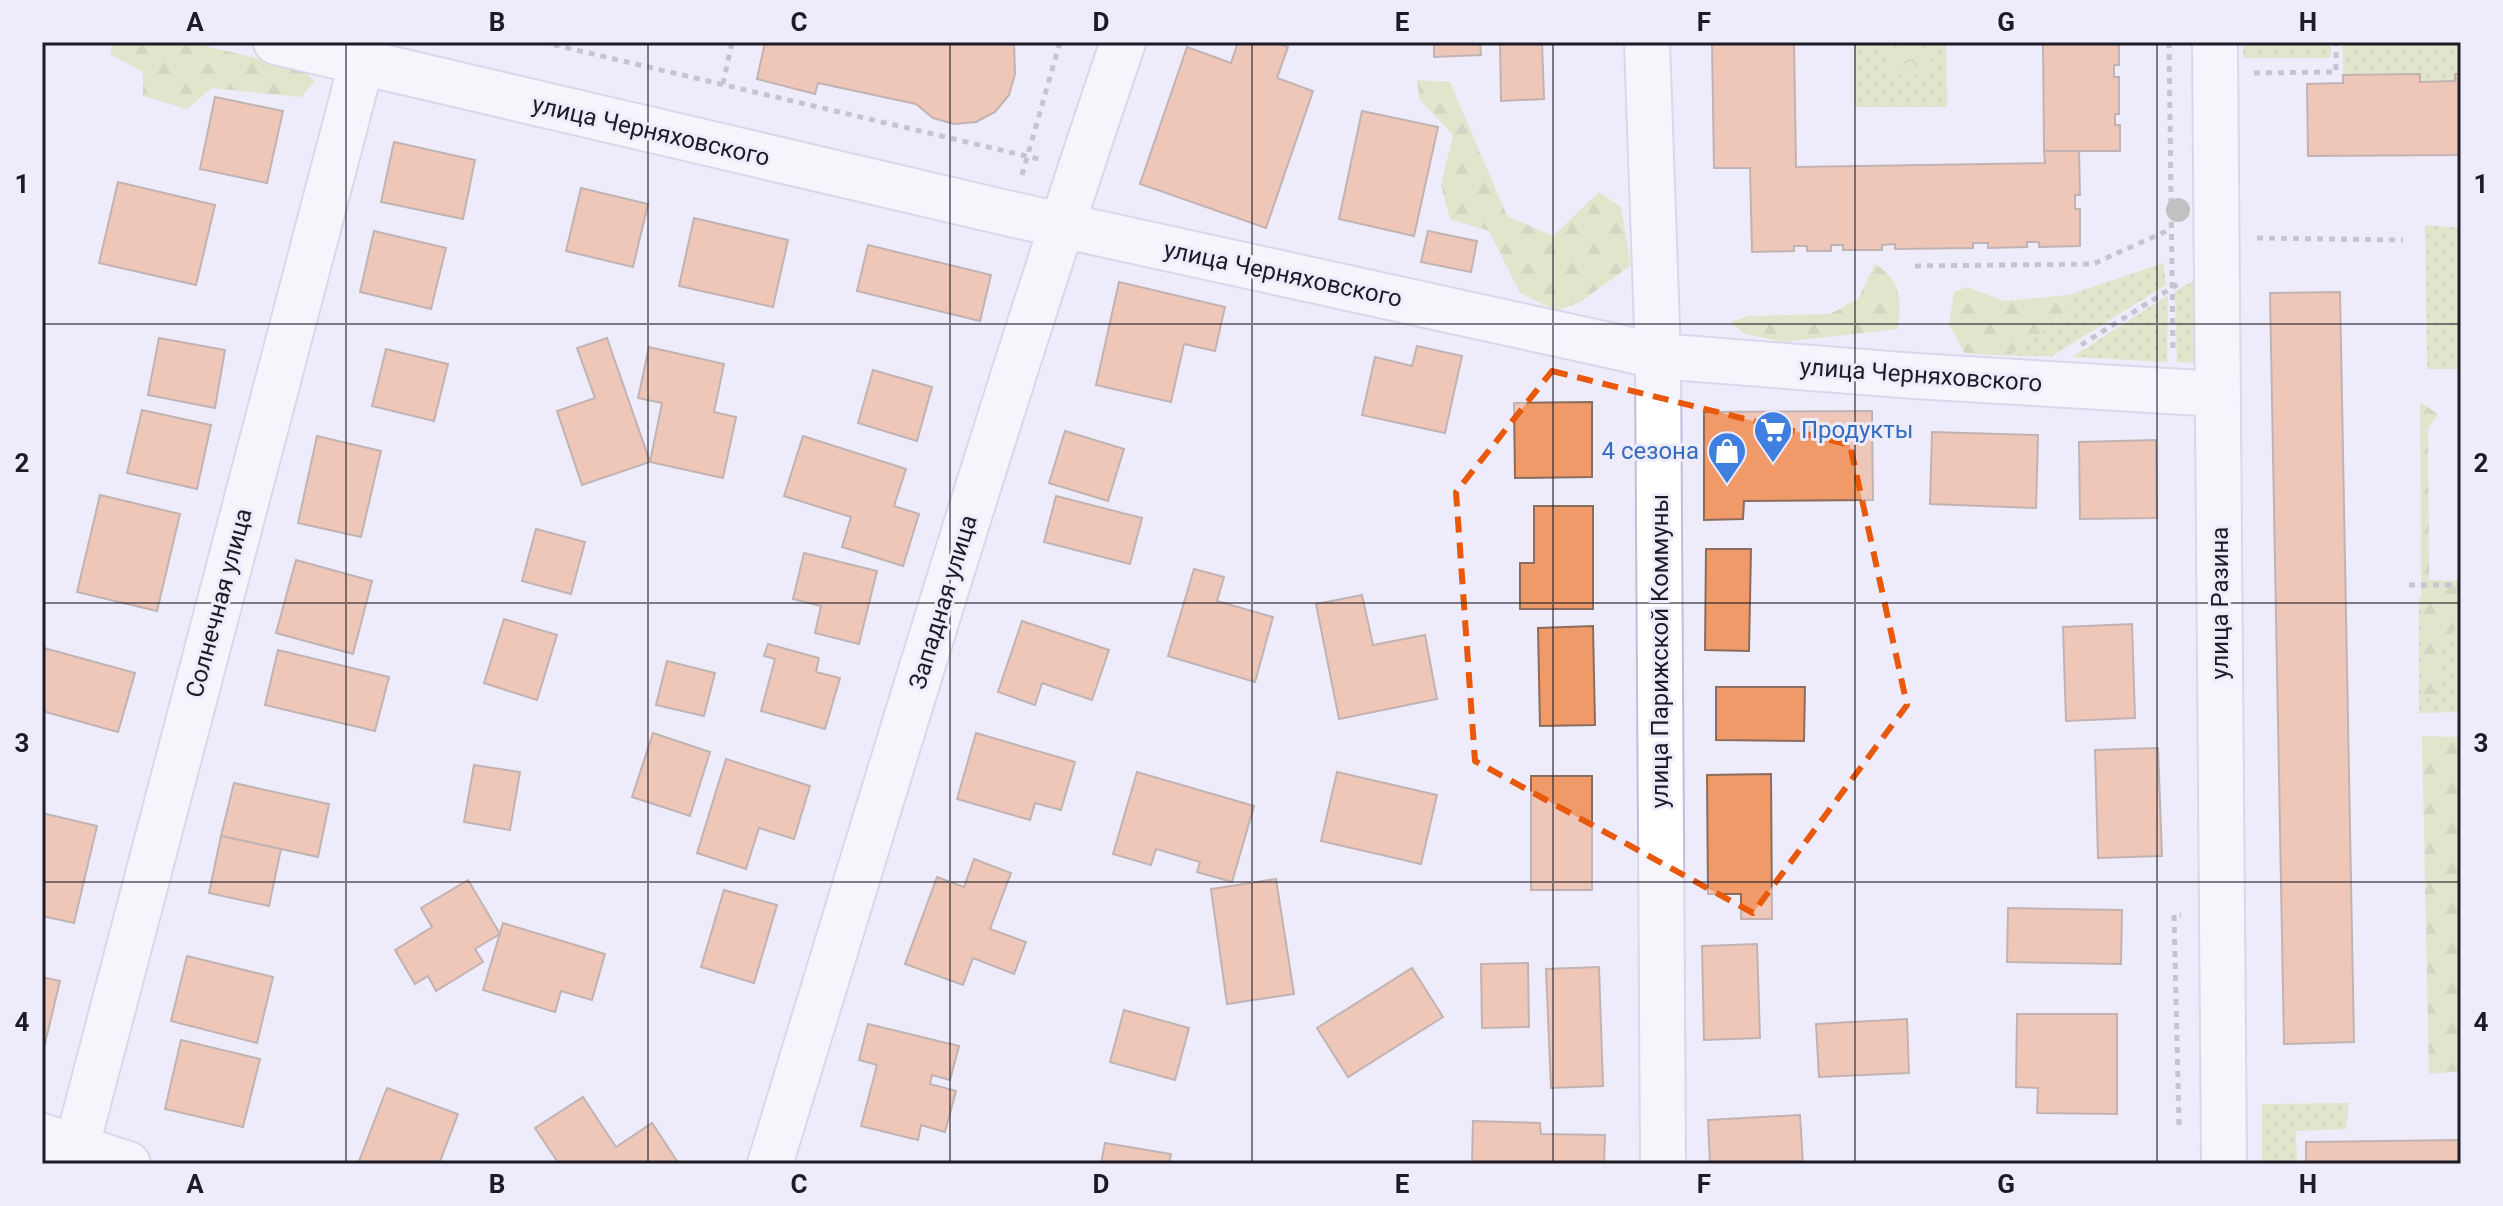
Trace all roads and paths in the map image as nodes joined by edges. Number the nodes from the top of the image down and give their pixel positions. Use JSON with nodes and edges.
{"nodes":[{"id":1,"x":276,"y":42,"type":"edge"},
{"id":2,"x":542,"y":42,"type":"edge"},
{"id":3,"x":732,"y":42,"type":"edge"},
{"id":4,"x":1060,"y":42,"type":"edge"},
{"id":5,"x":1123,"y":42,"type":"edge"},
{"id":6,"x":1647,"y":42,"type":"edge"},
{"id":7,"x":2169,"y":42,"type":"edge"},
{"id":8,"x":2336,"y":42,"type":"edge"},
{"id":9,"x":364,"y":52,"type":"edge"},
{"id":10,"x":2216,"y":58,"type":"edge"},
{"id":11,"x":2169,"y":74,"type":"junction"},
{"id":12,"x":723,"y":84,"type":"junction"},
{"id":13,"x":1027,"y":156,"type":"junction"},
{"id":14,"x":1080,"y":168,"type":"junction"},
{"id":15,"x":1011,"y":214,"type":"junction"},
{"id":16,"x":1061,"y":225,"type":"junction"},
{"id":17,"x":2171,"y":229,"type":"junction"},
{"id":18,"x":2255,"y":238,"type":"dead end"},
{"id":19,"x":2403,"y":240,"type":"dead end"},
{"id":20,"x":1915,"y":266,"type":"dead end"},
{"id":21,"x":1658,"y":356,"type":"junction"},
{"id":22,"x":2173,"y":392,"type":"junction"},
{"id":23,"x":2218,"y":394,"type":"junction"},
{"id":24,"x":2409,"y":585,"type":"dead end"},
{"id":25,"x":2461,"y":585,"type":"edge"},
{"id":26,"x":63,"y":1149,"type":"edge"},
{"id":27,"x":128,"y":1164,"type":"edge"},
{"id":28,"x":770,"y":1164,"type":"edge"},
{"id":29,"x":1663,"y":1164,"type":"edge"},
{"id":30,"x":2224,"y":1164,"type":"edge"}],
"edges":[{"from":1,"to":9,"type":"street","name":"улица Черняховского"},
{"from":2,"to":12,"type":"path"},
{"from":3,"to":12,"type":"path"},
{"from":4,"to":13,"type":"path"},
{"from":5,"to":14,"type":"street","name":"Западная улица"},
{"from":6,"to":21,"type":"street","name":"улица Парижской Коммуны"},
{"from":7,"to":11,"type":"path"},
{"from":8,"to":10,"type":"path"},
{"from":9,"to":15,"type":"street","name":"улица Черняховского"},
{"from":9,"to":26,"type":"street","name":"Солнечная улица"},
{"from":10,"to":11,"type":"path"},
{"from":10,"to":23,"type":"street","name":"улица Разина"},
{"from":11,"to":17,"type":"path"},
{"from":12,"to":13,"type":"path"},
{"from":13,"to":14,"type":"path"},
{"from":13,"to":15,"type":"path"},
{"from":14,"to":16,"type":"street","name":"Западная улица"},
{"from":15,"to":16,"type":"street","name":"улица Черняховского"},
{"from":16,"to":21,"type":"street","name":"улица Черняховского"},
{"from":16,"to":28,"type":"street","name":"Западная улица"},
{"from":17,"to":20,"type":"path"},
{"from":17,"to":22,"type":"path"},
{"from":18,"to":19,"type":"path"},
{"from":21,"to":22,"type":"street","name":"улица Черняховского"},
{"from":21,"to":29,"type":"street","name":"улица Парижской Коммуны"},
{"from":22,"to":23,"type":"street","name":"улица Черняховского"},
{"from":23,"to":30,"type":"street","name":"улица Разина"},
{"from":24,"to":25,"type":"path"},
{"from":26,"to":27,"type":"street"}]}
